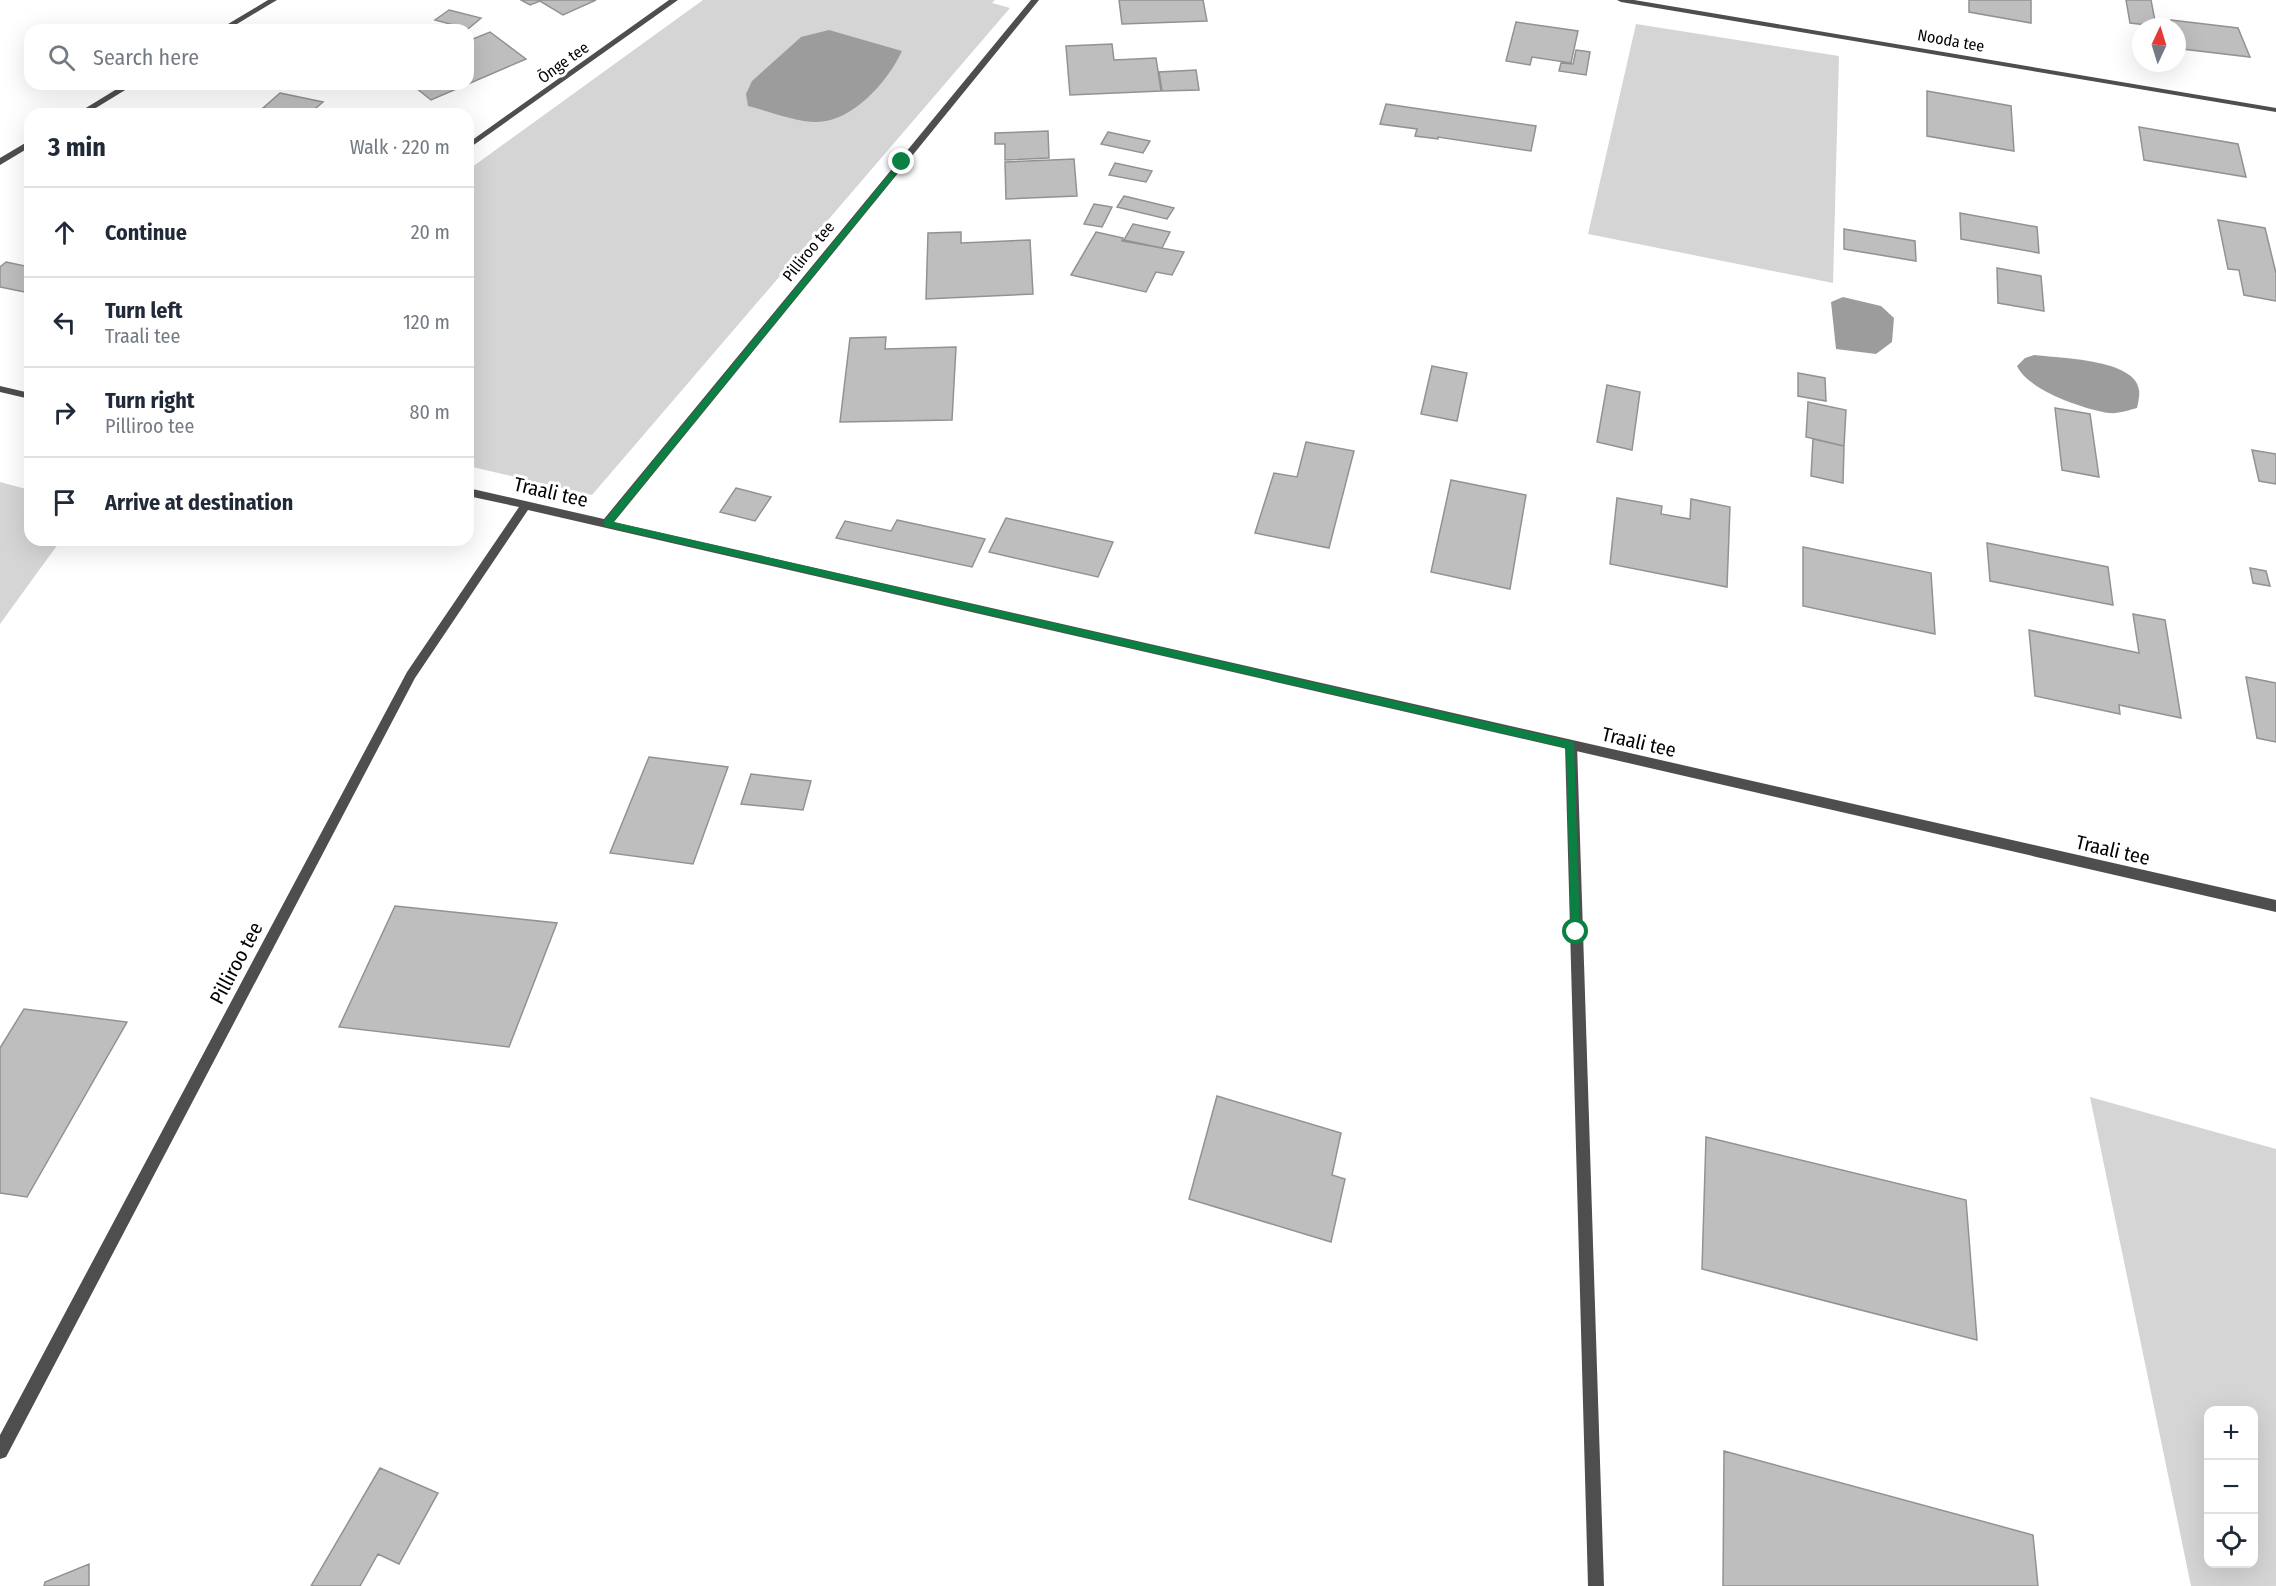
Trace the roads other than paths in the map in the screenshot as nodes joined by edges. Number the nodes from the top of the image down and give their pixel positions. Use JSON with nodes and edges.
{"nodes":[{"id":1,"x":273,"y":0,"type":"edge"},
{"id":2,"x":674,"y":0,"type":"edge"},
{"id":3,"x":1035,"y":0,"type":"edge"},
{"id":4,"x":1621,"y":0,"type":"edge"},
{"id":5,"x":232,"y":24,"type":"edge"},
{"id":6,"x":121,"y":90,"type":"edge"},
{"id":7,"x":91,"y":108,"type":"edge"},
{"id":8,"x":2276,"y":110,"type":"edge"},
{"id":9,"x":474,"y":143,"type":"edge"},
{"id":10,"x":24,"y":148,"type":"edge"},
{"id":11,"x":0,"y":162,"type":"edge"},
{"id":12,"x":0,"y":389,"type":"edge"},
{"id":13,"x":24,"y":395,"type":"edge"},
{"id":14,"x":474,"y":493,"type":"edge"},
{"id":15,"x":526,"y":505,"type":"junction"},
{"id":16,"x":607,"y":524,"type":"junction"},
{"id":17,"x":1571,"y":745,"type":"junction"},
{"id":18,"x":2276,"y":906,"type":"edge"},
{"id":19,"x":0,"y":1451,"type":"edge"},
{"id":20,"x":1596,"y":1586,"type":"edge"}],
"edges":[{"from":1,"to":5,"type":"street"},
{"from":2,"to":9,"type":"street","name":"Õnge tee"},
{"from":3,"to":16,"type":"street","name":"Pilliroo tee"},
{"from":4,"to":8,"type":"street","name":"Nooda tee"},
{"from":6,"to":7,"type":"street"},
{"from":10,"to":11,"type":"street"},
{"from":12,"to":13,"type":"street"},
{"from":14,"to":15,"type":"street","name":"Traali tee"},
{"from":15,"to":16,"type":"street","name":"Traali tee"},
{"from":15,"to":19,"type":"street","name":"Pilliroo tee"},
{"from":16,"to":17,"type":"street","name":"Traali tee"},
{"from":17,"to":18,"type":"street","name":"Traali tee"},
{"from":17,"to":20,"type":"street"}]}
